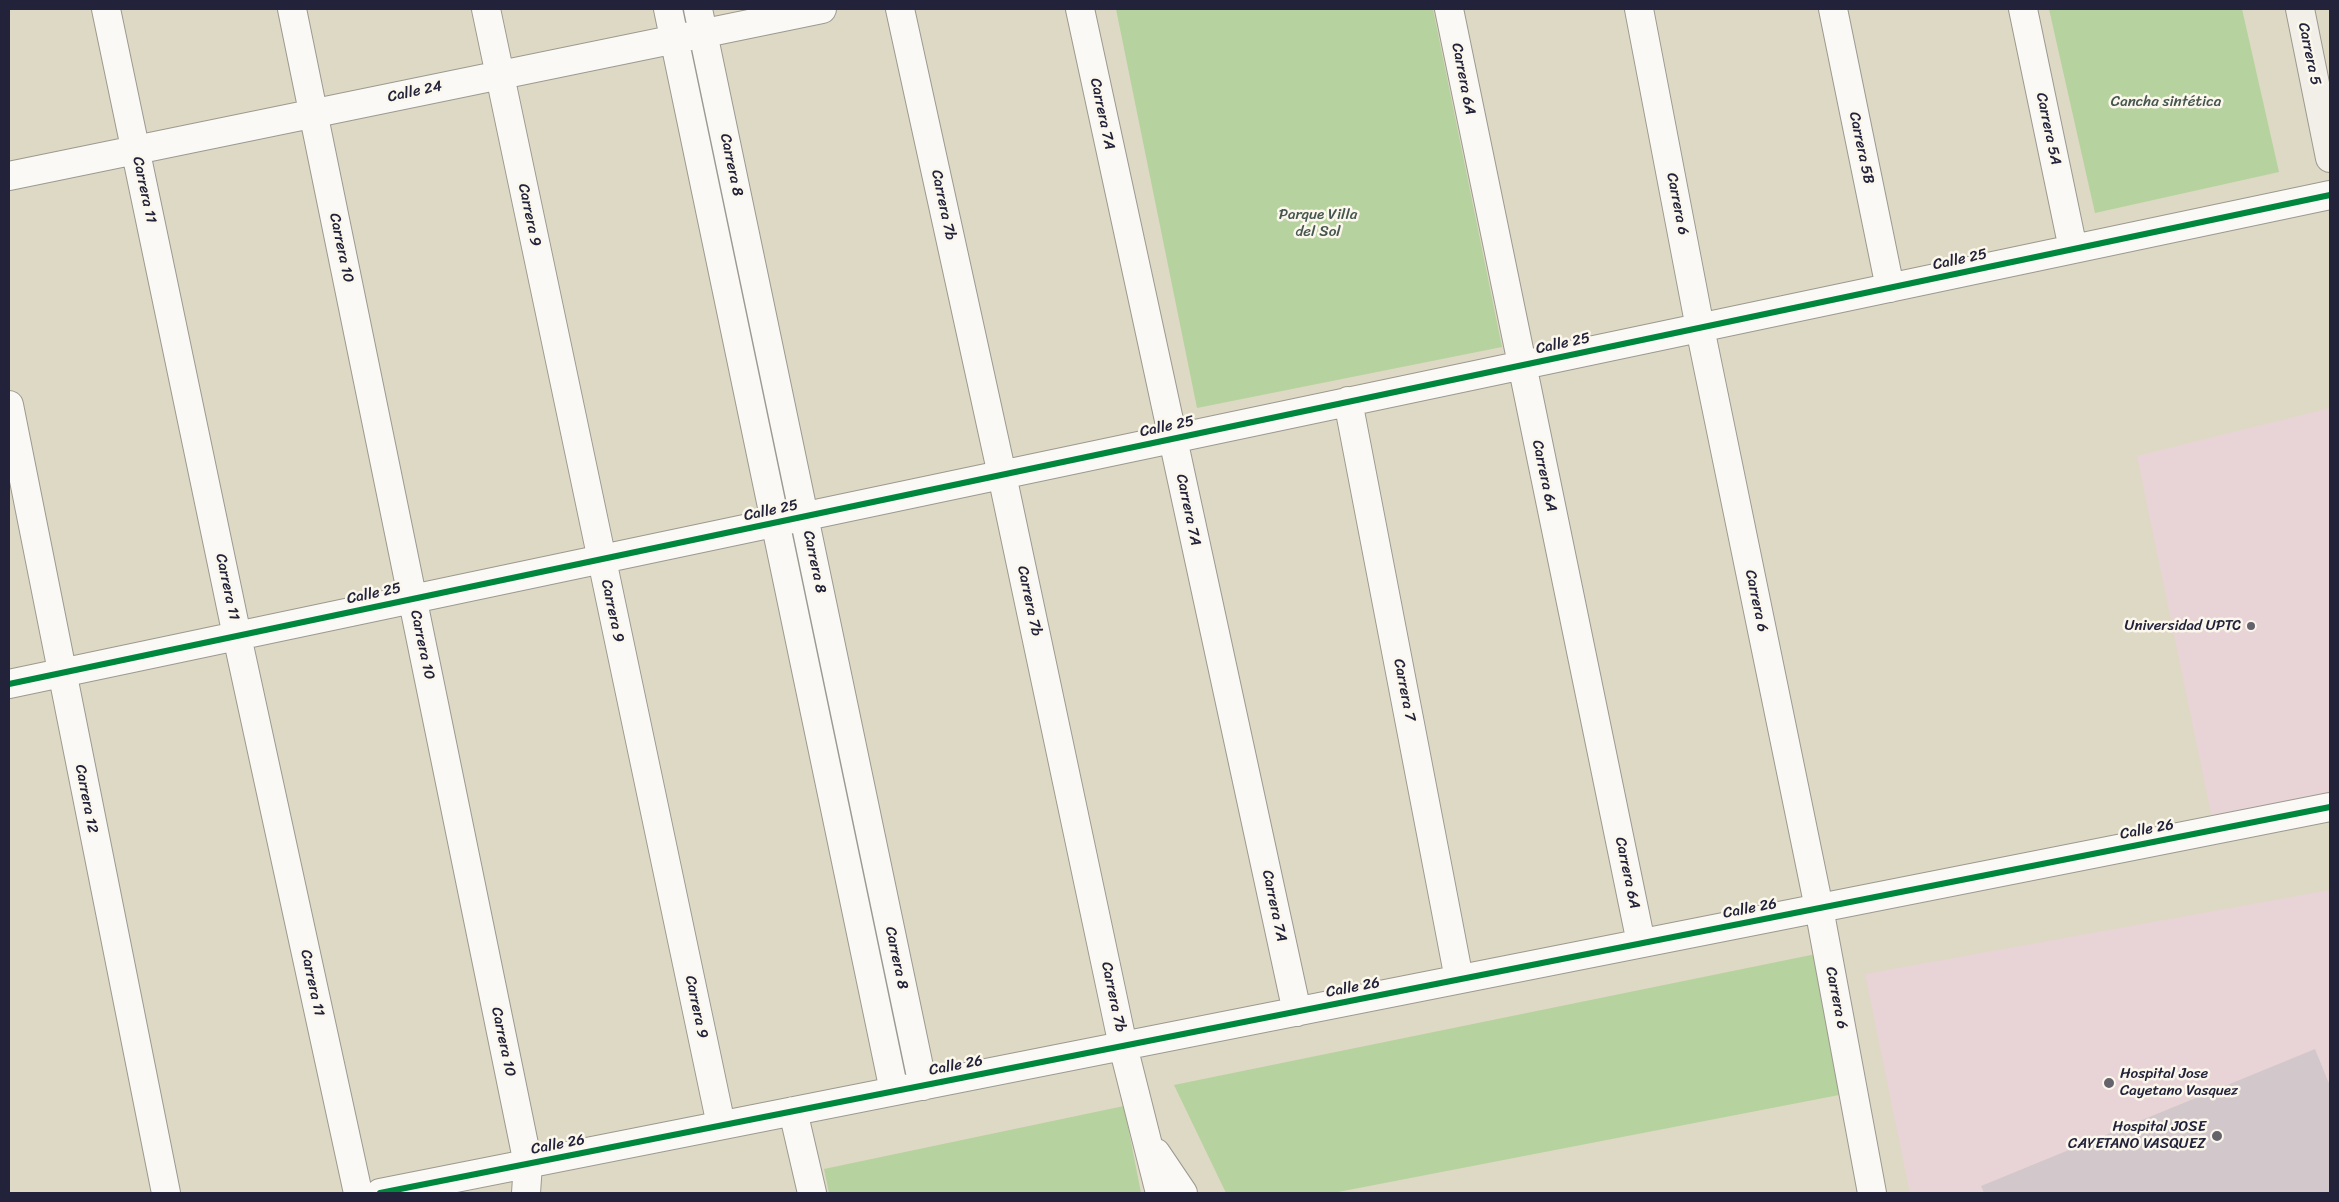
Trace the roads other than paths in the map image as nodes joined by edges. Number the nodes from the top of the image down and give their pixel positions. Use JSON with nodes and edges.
{"nodes":[{"id":1,"x":106,"y":9,"type":"edge"},
{"id":2,"x":292,"y":9,"type":"edge"},
{"id":3,"x":486,"y":9,"type":"edge"},
{"id":4,"x":668,"y":9,"type":"edge"},
{"id":5,"x":822,"y":9,"type":"edge"},
{"id":6,"x":900,"y":9,"type":"edge"},
{"id":7,"x":1080,"y":9,"type":"edge"},
{"id":8,"x":1449,"y":9,"type":"edge"},
{"id":9,"x":1639,"y":9,"type":"edge"},
{"id":10,"x":1832,"y":9,"type":"edge"},
{"id":11,"x":2024,"y":9,"type":"edge"},
{"id":12,"x":2300,"y":9,"type":"edge"},
{"id":13,"x":700,"y":21,"type":"edge"},
{"id":14,"x":674,"y":39,"type":"junction"},
{"id":15,"x":500,"y":75,"type":"junction"},
{"id":16,"x":313,"y":113,"type":"junction"},
{"id":17,"x":136,"y":149,"type":"junction"},
{"id":18,"x":2330,"y":158,"type":"edge"},
{"id":19,"x":9,"y":176,"type":"edge"},
{"id":20,"x":2330,"y":195,"type":"edge"},
{"id":21,"x":2073,"y":249,"type":"junction"},
{"id":22,"x":1890,"y":288,"type":"junction"},
{"id":23,"x":1700,"y":328,"type":"junction"},
{"id":24,"x":1521,"y":366,"type":"junction"},
{"id":25,"x":1348,"y":402,"type":"junction"},
{"id":26,"x":9,"y":404,"type":"edge"},
{"id":27,"x":1172,"y":439,"type":"junction"},
{"id":28,"x":1002,"y":475,"type":"junction"},
{"id":29,"x":804,"y":516,"type":"junction"},
{"id":30,"x":775,"y":523,"type":"junction"},
{"id":31,"x":600,"y":559,"type":"junction"},
{"id":32,"x":412,"y":599,"type":"junction"},
{"id":33,"x":237,"y":636,"type":"junction"},
{"id":34,"x":61,"y":673,"type":"junction"},
{"id":35,"x":9,"y":684,"type":"edge"},
{"id":36,"x":2330,"y":807,"type":"edge"},
{"id":37,"x":1819,"y":908,"type":"junction"},
{"id":38,"x":1641,"y":944,"type":"junction"},
{"id":39,"x":1460,"y":979,"type":"junction"},
{"id":40,"x":1297,"y":1012,"type":"junction"},
{"id":41,"x":1123,"y":1046,"type":"junction"},
{"id":42,"x":923,"y":1086,"type":"junction"},
{"id":43,"x":894,"y":1091,"type":"junction"},
{"id":44,"x":793,"y":1111,"type":"junction"},
{"id":45,"x":721,"y":1125,"type":"junction"},
{"id":46,"x":1149,"y":1143,"type":"junction"},
{"id":47,"x":528,"y":1164,"type":"junction"},
{"id":48,"x":166,"y":1193,"type":"edge"},
{"id":49,"x":358,"y":1193,"type":"edge"},
{"id":50,"x":380,"y":1193,"type":"edge"},
{"id":51,"x":526,"y":1193,"type":"edge"},
{"id":52,"x":812,"y":1193,"type":"edge"},
{"id":53,"x":1160,"y":1193,"type":"edge"},
{"id":54,"x":1183,"y":1193,"type":"edge"},
{"id":55,"x":1872,"y":1193,"type":"edge"}],
"edges":[{"from":1,"to":17,"type":"street","name":"Carrera 11"},
{"from":2,"to":16,"type":"street","name":"Carrera 10"},
{"from":3,"to":15,"type":"street","name":"Carrera 9"},
{"from":4,"to":14,"type":"street"},
{"from":5,"to":13,"type":"street","name":"Calle 24"},
{"from":6,"to":28,"type":"street","name":"Carrera 7b"},
{"from":7,"to":27,"type":"street","name":"Carrera 7A"},
{"from":8,"to":24,"type":"street","name":"Carrera 6A"},
{"from":9,"to":23,"type":"street","name":"Carrera 6"},
{"from":10,"to":22,"type":"street","name":"Carrera 5B"},
{"from":11,"to":21,"type":"street","name":"Carrera 5A"},
{"from":12,"to":18,"type":"street","name":"Carrera 5"},
{"from":13,"to":14,"type":"street","name":"Calle 24"},
{"from":13,"to":29,"type":"street","name":"Carrera 8"},
{"from":14,"to":15,"type":"street","name":"Calle 24"},
{"from":14,"to":30,"type":"street"},
{"from":15,"to":16,"type":"street","name":"Calle 24"},
{"from":15,"to":31,"type":"street","name":"Carrera 9"},
{"from":16,"to":17,"type":"street","name":"Calle 24"},
{"from":16,"to":32,"type":"street","name":"Carrera 10"},
{"from":17,"to":19,"type":"street","name":"Calle 24"},
{"from":17,"to":33,"type":"street","name":"Carrera 11"},
{"from":20,"to":21,"type":"street","name":"Calle 25"},
{"from":21,"to":22,"type":"street","name":"Calle 25"},
{"from":22,"to":23,"type":"street","name":"Calle 25"},
{"from":23,"to":24,"type":"street","name":"Calle 25"},
{"from":23,"to":37,"type":"street","name":"Carrera 6"},
{"from":24,"to":25,"type":"street","name":"Calle 25"},
{"from":24,"to":38,"type":"street","name":"Carrera 6A"},
{"from":25,"to":27,"type":"street","name":"Calle 25"},
{"from":25,"to":39,"type":"street","name":"Carrera 7"},
{"from":26,"to":34,"type":"street","name":"Carrera 12"},
{"from":27,"to":28,"type":"street","name":"Calle 25"},
{"from":27,"to":40,"type":"street","name":"Carrera 7A"},
{"from":28,"to":29,"type":"street","name":"Calle 25"},
{"from":28,"to":41,"type":"street","name":"Carrera 7b"},
{"from":29,"to":30,"type":"street","name":"Calle 25"},
{"from":29,"to":42,"type":"street","name":"Carrera 8"},
{"from":30,"to":31,"type":"street","name":"Calle 25"},
{"from":30,"to":43,"type":"street"},
{"from":31,"to":32,"type":"street","name":"Calle 25"},
{"from":31,"to":45,"type":"street","name":"Carrera 9"},
{"from":32,"to":33,"type":"street","name":"Calle 25"},
{"from":32,"to":47,"type":"street","name":"Carrera 10"},
{"from":33,"to":34,"type":"street","name":"Calle 25"},
{"from":33,"to":49,"type":"street","name":"Carrera 11"},
{"from":34,"to":35,"type":"street","name":"Calle 25"},
{"from":34,"to":48,"type":"street","name":"Carrera 12"},
{"from":36,"to":37,"type":"street","name":"Calle 26"},
{"from":37,"to":38,"type":"street","name":"Calle 26"},
{"from":37,"to":55,"type":"street","name":"Carrera 6"},
{"from":38,"to":39,"type":"street","name":"Calle 26"},
{"from":39,"to":40,"type":"street","name":"Calle 26"},
{"from":40,"to":41,"type":"street","name":"Calle 26"},
{"from":41,"to":42,"type":"street","name":"Calle 26"},
{"from":41,"to":46,"type":"street","name":"Carrera 7b"},
{"from":42,"to":43,"type":"street","name":"Calle 26"},
{"from":43,"to":44,"type":"street","name":"Calle 26"},
{"from":44,"to":45,"type":"street","name":"Calle 26"},
{"from":44,"to":52,"type":"street"},
{"from":45,"to":47,"type":"street","name":"Calle 26"},
{"from":46,"to":53,"type":"street","name":"Carrera 7b"},
{"from":46,"to":54,"type":"street"},
{"from":47,"to":50,"type":"street","name":"Calle 26"},
{"from":47,"to":51,"type":"street","name":"Carrera 10"}]}
